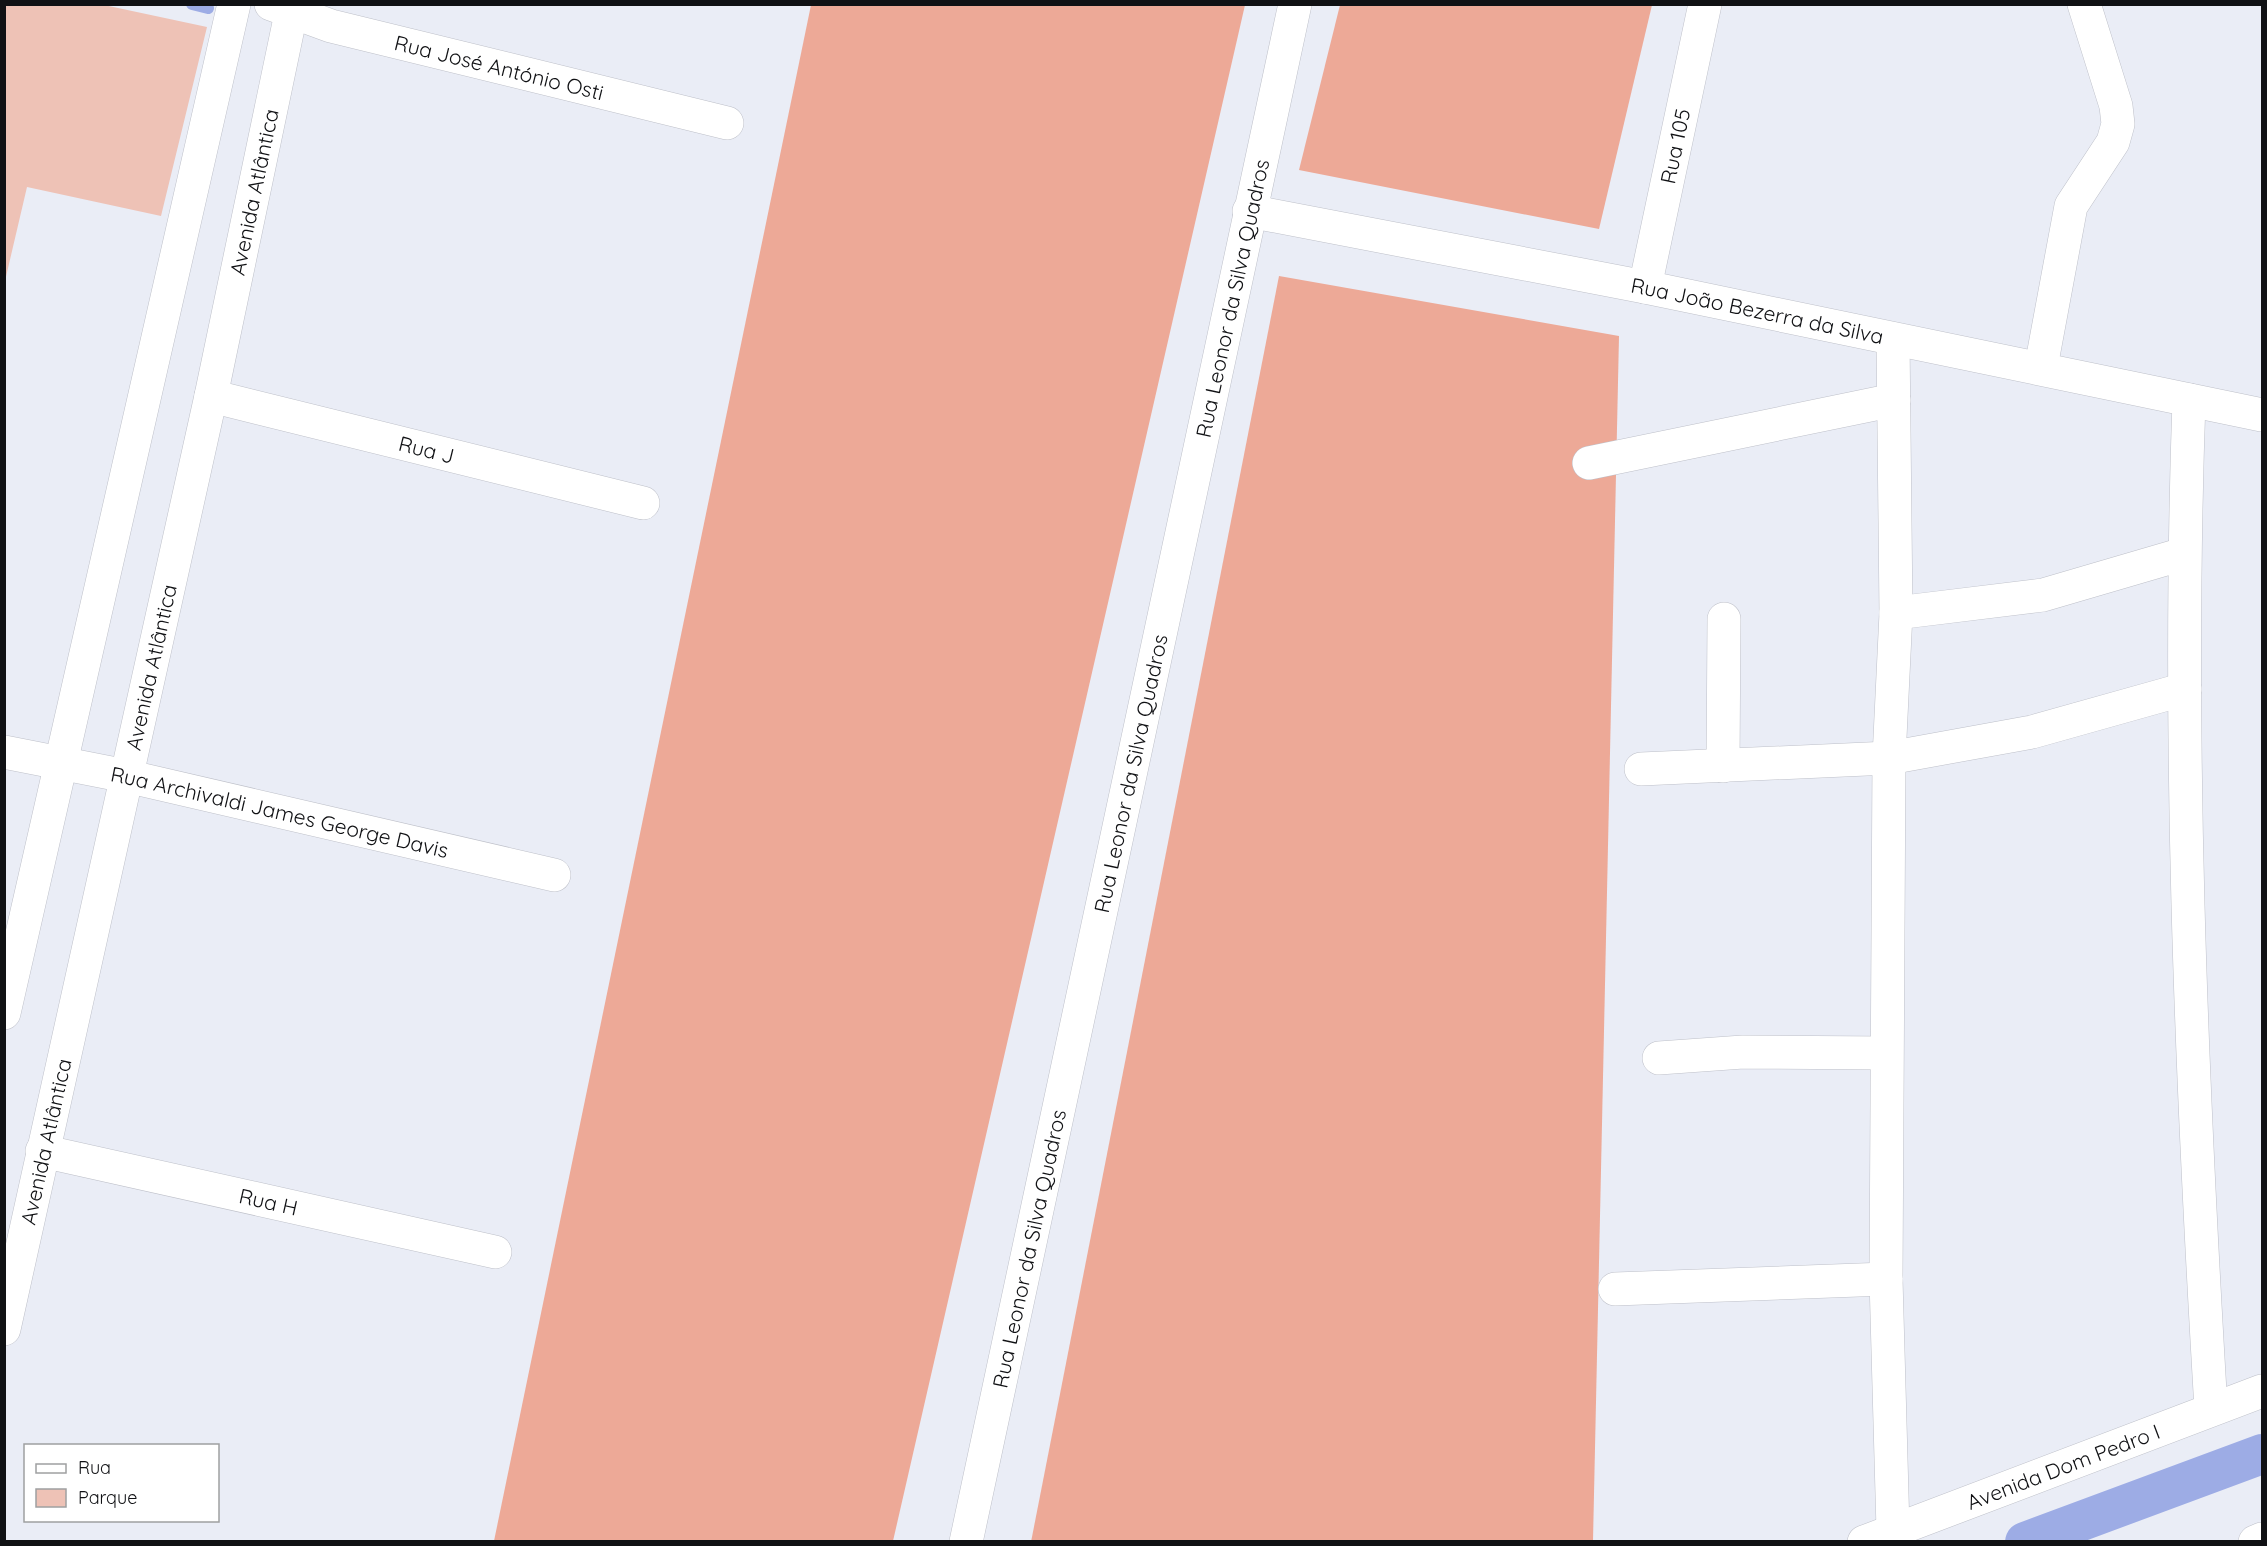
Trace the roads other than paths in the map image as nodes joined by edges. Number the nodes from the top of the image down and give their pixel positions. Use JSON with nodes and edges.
{"nodes":[{"id":1,"x":234,"y":4,"type":"edge"},
{"id":2,"x":1295,"y":4,"type":"edge"},
{"id":3,"x":1705,"y":4,"type":"edge"},
{"id":4,"x":2084,"y":4,"type":"edge"},
{"id":5,"x":285,"y":6,"type":"edge"},
{"id":6,"x":728,"y":123,"type":"dead end"},
{"id":7,"x":1249,"y":211,"type":"junction"},
{"id":8,"x":1645,"y":287,"type":"junction"},
{"id":9,"x":1893,"y":339,"type":"junction"},
{"id":10,"x":2041,"y":367,"type":"junction"},
{"id":11,"x":211,"y":396,"type":"junction"},
{"id":12,"x":1894,"y":400,"type":"junction"},
{"id":13,"x":2189,"y":400,"type":"junction"},
{"id":14,"x":2262,"y":415,"type":"edge"},
{"id":15,"x":1589,"y":463,"type":"dead end"},
{"id":16,"x":643,"y":503,"type":"dead end"},
{"id":17,"x":2183,"y":554,"type":"junction"},
{"id":18,"x":1896,"y":613,"type":"junction"},
{"id":19,"x":1724,"y":619,"type":"dead end"},
{"id":20,"x":2185,"y":689,"type":"junction"},
{"id":21,"x":4,"y":752,"type":"edge"},
{"id":22,"x":1889,"y":758,"type":"junction"},
{"id":23,"x":62,"y":764,"type":"junction"},
{"id":24,"x":1723,"y":766,"type":"junction"},
{"id":25,"x":1641,"y":769,"type":"dead end"},
{"id":26,"x":126,"y":776,"type":"junction"},
{"id":27,"x":554,"y":875,"type":"dead end"},
{"id":28,"x":4,"y":1013,"type":"edge"},
{"id":29,"x":1886,"y":1053,"type":"junction"},
{"id":30,"x":1659,"y":1058,"type":"dead end"},
{"id":31,"x":42,"y":1151,"type":"junction"},
{"id":32,"x":495,"y":1252,"type":"dead end"},
{"id":33,"x":1886,"y":1279,"type":"junction"},
{"id":34,"x":1615,"y":1289,"type":"dead end"},
{"id":35,"x":4,"y":1329,"type":"edge"},
{"id":36,"x":2262,"y":1391,"type":"edge"},
{"id":37,"x":2211,"y":1409,"type":"junction"},
{"id":38,"x":1878,"y":1536,"type":"edge"},
{"id":39,"x":2262,"y":1539,"type":"edge"},
{"id":40,"x":966,"y":1542,"type":"edge"},
{"id":41,"x":2255,"y":1542,"type":"edge"}],
"edges":[{"from":1,"to":23,"type":"street"},
{"from":2,"to":7,"type":"street","name":"Rua Leonor da Silva Quadros"},
{"from":3,"to":8,"type":"street","name":"Rua 105"},
{"from":4,"to":10,"type":"street"},
{"from":5,"to":6,"type":"street","name":"Rua José António Osti"},
{"from":5,"to":11,"type":"street","name":"Avenida Atlântica"},
{"from":7,"to":8,"type":"street","name":"Rua João Bezerra da Silva"},
{"from":7,"to":40,"type":"street","name":"Rua Leonor da Silva Quadros"},
{"from":8,"to":9,"type":"street","name":"Rua João Bezerra da Silva"},
{"from":9,"to":10,"type":"street","name":"Rua João Bezerra da Silva"},
{"from":9,"to":12,"type":"street"},
{"from":10,"to":13,"type":"street","name":"Rua João Bezerra da Silva"},
{"from":11,"to":16,"type":"street","name":"Rua J"},
{"from":11,"to":26,"type":"street","name":"Avenida Atlântica"},
{"from":12,"to":15,"type":"street"},
{"from":12,"to":18,"type":"street"},
{"from":13,"to":14,"type":"street","name":"Rua João Bezerra da Silva"},
{"from":13,"to":17,"type":"street"},
{"from":17,"to":18,"type":"street"},
{"from":17,"to":20,"type":"street"},
{"from":18,"to":22,"type":"street"},
{"from":19,"to":24,"type":"street"},
{"from":20,"to":22,"type":"street"},
{"from":20,"to":37,"type":"street"},
{"from":21,"to":23,"type":"street","name":"Rua Archivaldi James George Davis"},
{"from":22,"to":24,"type":"street"},
{"from":22,"to":29,"type":"street"},
{"from":23,"to":26,"type":"street","name":"Rua Archivaldi James George Davis"},
{"from":23,"to":28,"type":"street"},
{"from":24,"to":25,"type":"street"},
{"from":26,"to":27,"type":"street","name":"Rua Archivaldi James George Davis"},
{"from":26,"to":31,"type":"street","name":"Avenida Atlântica"},
{"from":29,"to":30,"type":"street"},
{"from":29,"to":33,"type":"street"},
{"from":31,"to":32,"type":"street","name":"Rua H"},
{"from":31,"to":35,"type":"street","name":"Avenida Atlântica"},
{"from":33,"to":34,"type":"street"},
{"from":33,"to":38,"type":"street"},
{"from":36,"to":37,"type":"street","name":"Avenida Dom Pedro I"},
{"from":37,"to":38,"type":"street","name":"Avenida Dom Pedro I"},
{"from":39,"to":41,"type":"street"}]}
